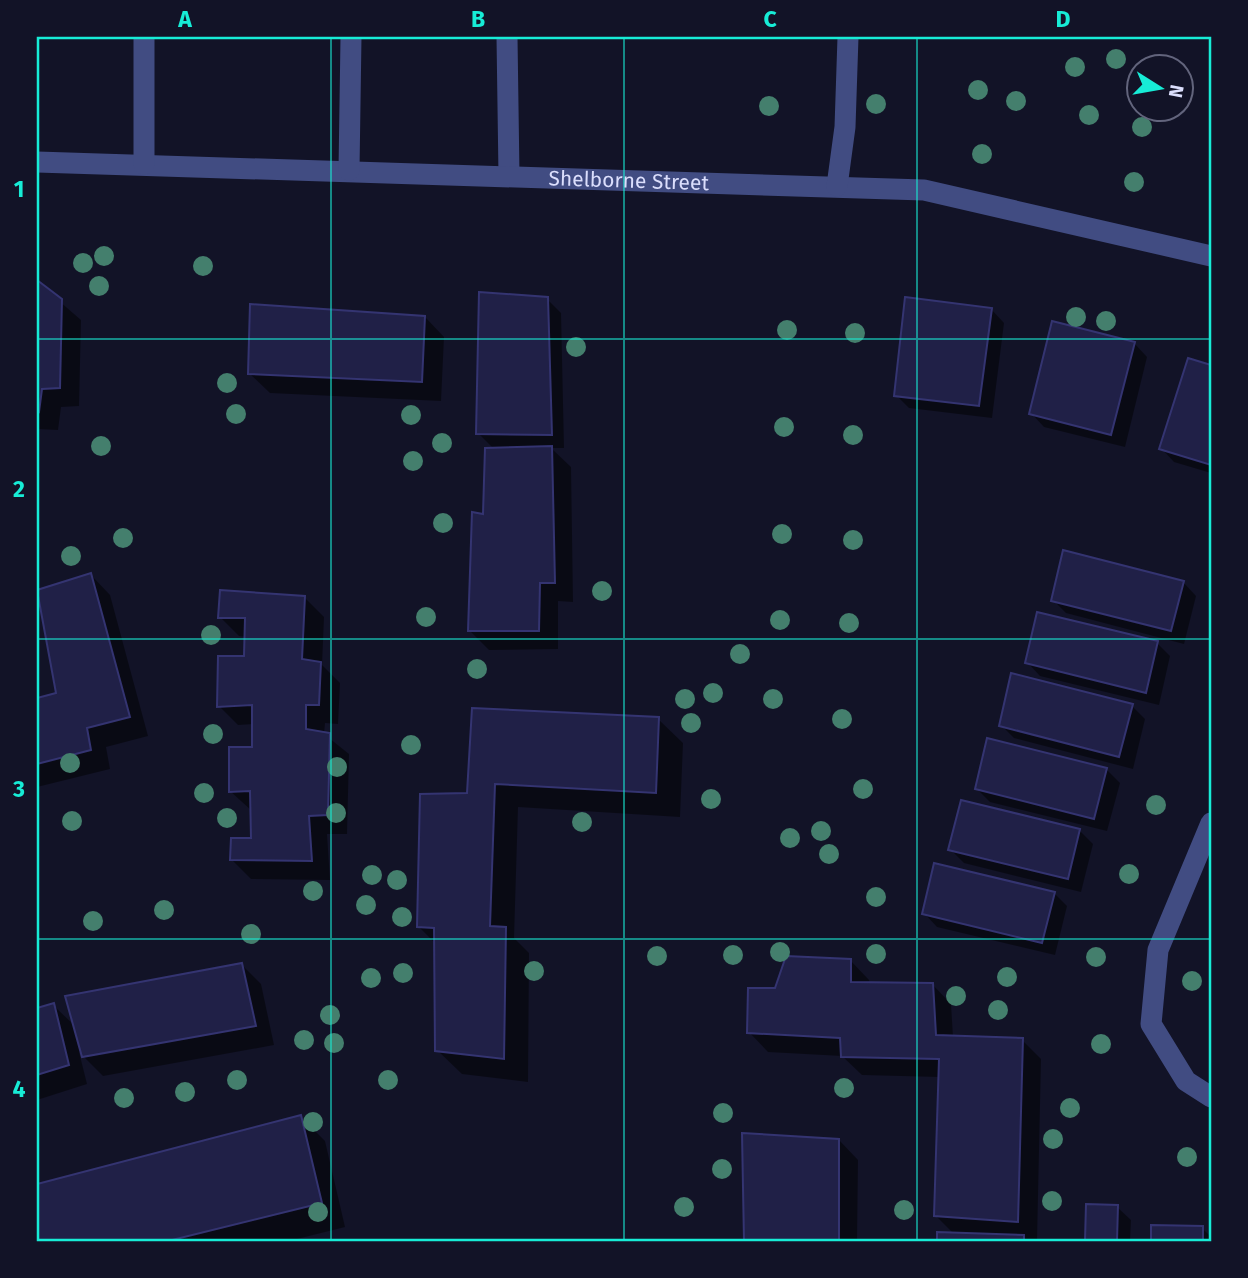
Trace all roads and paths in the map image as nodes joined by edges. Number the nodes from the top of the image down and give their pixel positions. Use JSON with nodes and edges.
{"nodes":[{"id":1,"x":144,"y":37,"type":"edge"},
{"id":2,"x":351,"y":37,"type":"edge"},
{"id":3,"x":507,"y":37,"type":"edge"},
{"id":4,"x":848,"y":37,"type":"edge"},
{"id":5,"x":37,"y":162,"type":"edge"},
{"id":6,"x":144,"y":164,"type":"junction"},
{"id":7,"x":348,"y":170,"type":"junction"},
{"id":8,"x":509,"y":176,"type":"junction"},
{"id":9,"x":837,"y":186,"type":"junction"},
{"id":10,"x":1211,"y":256,"type":"edge"},
{"id":11,"x":1211,"y":823,"type":"edge"},
{"id":12,"x":1211,"y":1097,"type":"edge"}],
"edges":[{"from":1,"to":6,"type":"street"},
{"from":2,"to":7,"type":"street"},
{"from":3,"to":8,"type":"street"},
{"from":4,"to":9,"type":"street"},
{"from":5,"to":6,"type":"street","name":"Shelborne Street"},
{"from":6,"to":7,"type":"street","name":"Shelborne Street"},
{"from":7,"to":8,"type":"street","name":"Shelborne Street"},
{"from":8,"to":9,"type":"street","name":"Shelborne Street"},
{"from":9,"to":10,"type":"street","name":"Shelborne Street"},
{"from":11,"to":12,"type":"street"}]}
